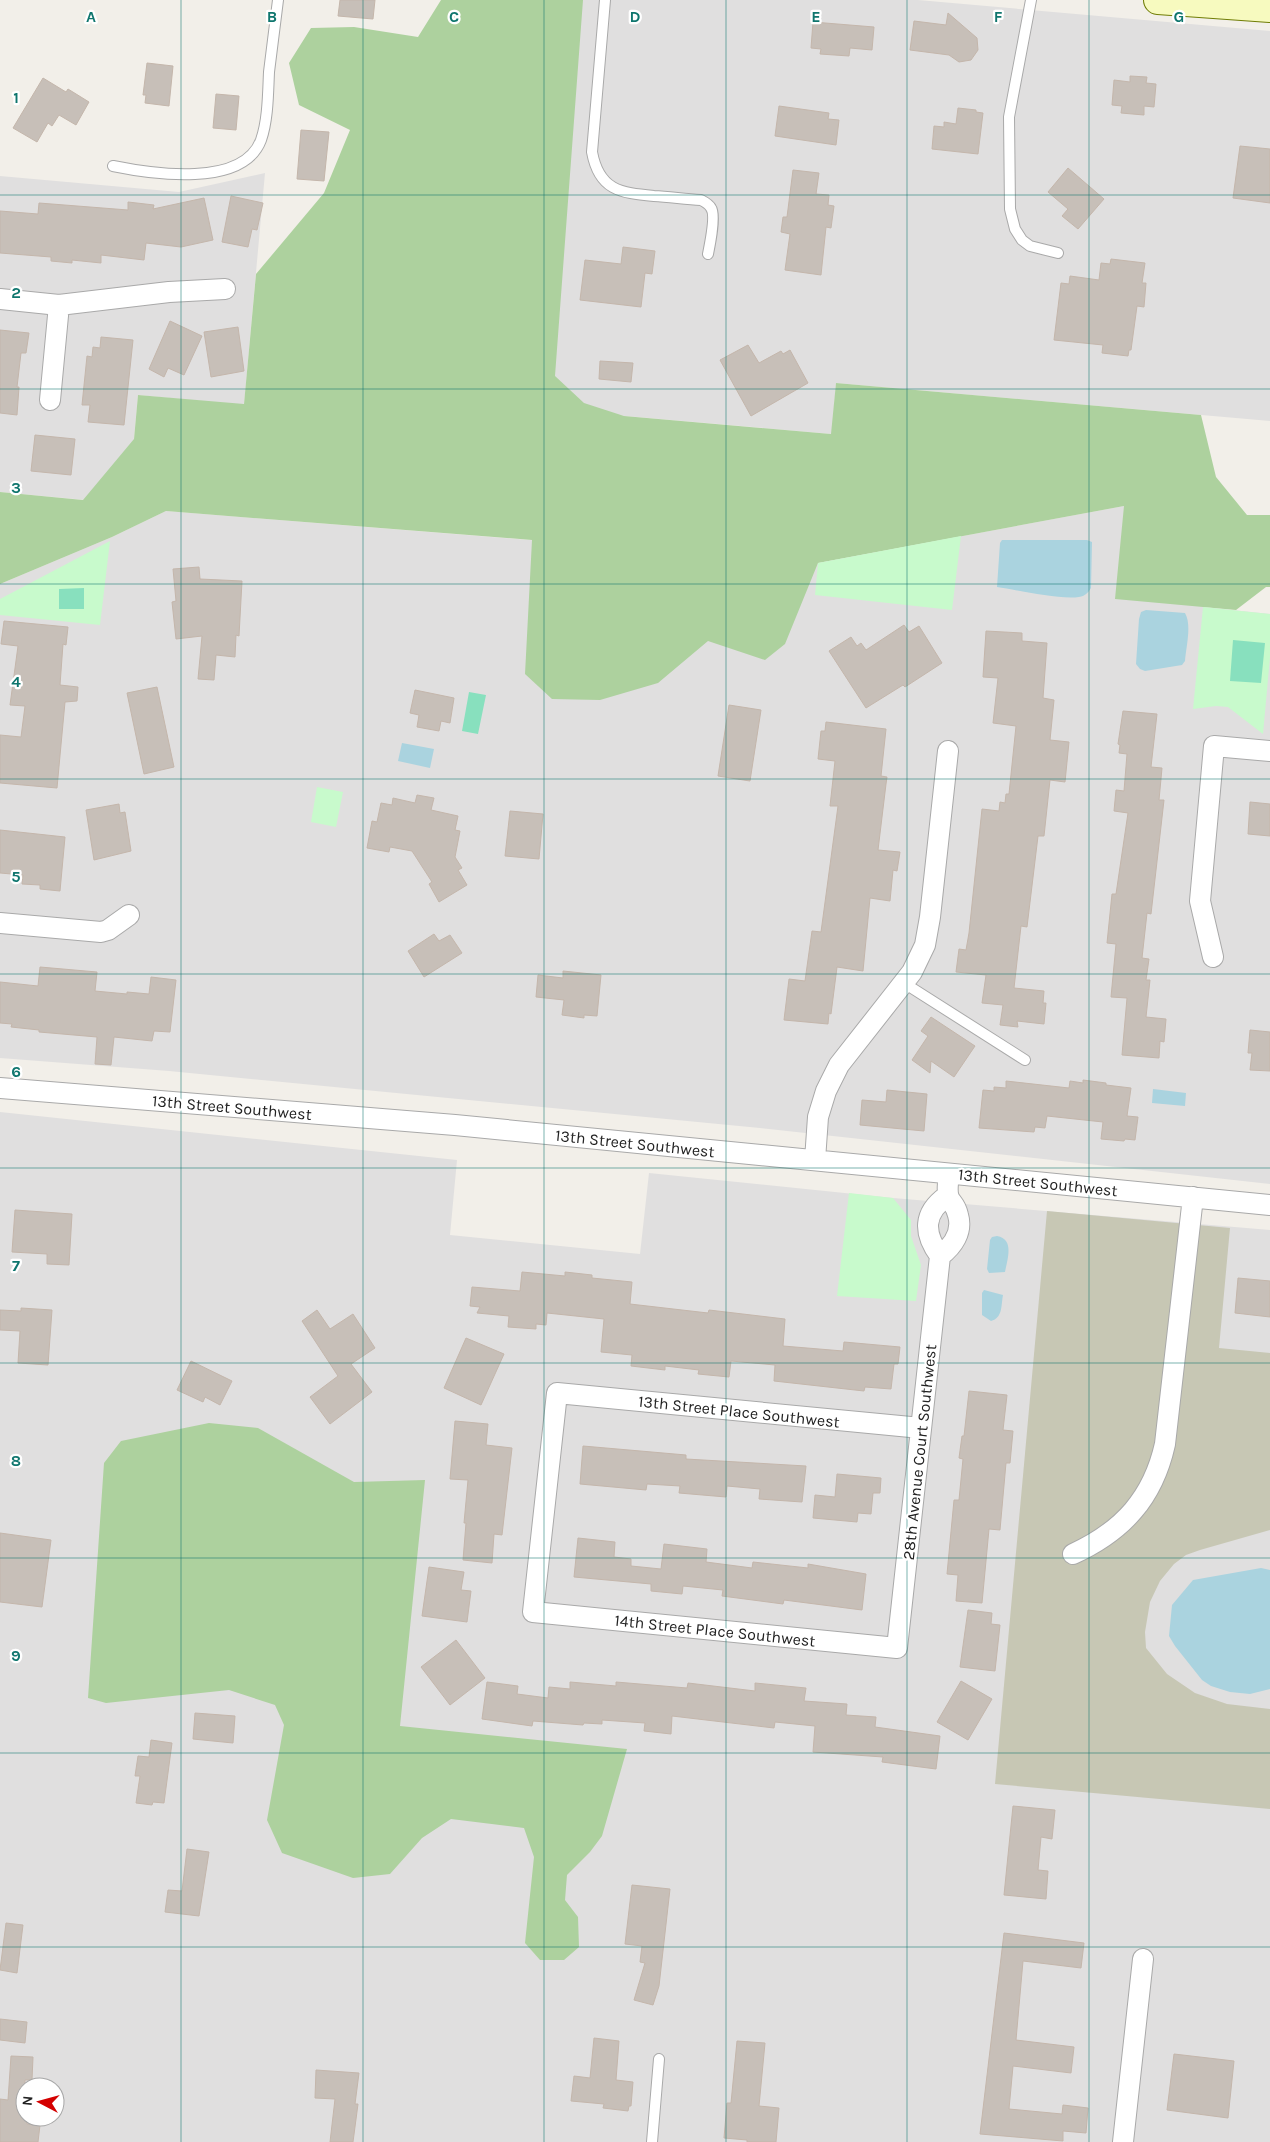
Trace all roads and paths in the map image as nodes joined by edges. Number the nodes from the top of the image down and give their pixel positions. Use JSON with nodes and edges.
{"nodes":[{"id":1,"x":278,"y":0,"type":"edge"},
{"id":2,"x":605,"y":0,"type":"edge"},
{"id":3,"x":1030,"y":0,"type":"edge"},
{"id":4,"x":1158,"y":0,"type":"edge"},
{"id":5,"x":1270,"y":8,"type":"edge"},
{"id":6,"x":113,"y":166,"type":"dead end"},
{"id":7,"x":1058,"y":253,"type":"dead end"},
{"id":8,"x":708,"y":254,"type":"dead end"},
{"id":9,"x":225,"y":289,"type":"dead end"},
{"id":10,"x":0,"y":299,"type":"edge"},
{"id":11,"x":58,"y":305,"type":"junction"},
{"id":12,"x":50,"y":400,"type":"dead end"},
{"id":13,"x":948,"y":751,"type":"dead end"},
{"id":14,"x":1270,"y":751,"type":"edge"},
{"id":15,"x":129,"y":915,"type":"dead end"},
{"id":16,"x":0,"y":923,"type":"edge"},
{"id":17,"x":1213,"y":957,"type":"dead end"},
{"id":18,"x":904,"y":983,"type":"junction"},
{"id":19,"x":1026,"y":1060,"type":"dead end"},
{"id":20,"x":0,"y":1088,"type":"edge"},
{"id":21,"x":815,"y":1160,"type":"junction"},
{"id":22,"x":949,"y":1173,"type":"junction"},
{"id":23,"x":947,"y":1196,"type":"junction"},
{"id":24,"x":1193,"y":1197,"type":"junction"},
{"id":25,"x":1270,"y":1205,"type":"edge"},
{"id":26,"x":940,"y":1256,"type":"junction"},
{"id":27,"x":921,"y":1428,"type":"junction"},
{"id":28,"x":1073,"y":1554,"type":"dead end"},
{"id":29,"x":533,"y":1612,"type":"joint"},
{"id":30,"x":897,"y":1648,"type":"joint"},
{"id":31,"x":1143,"y":1958,"type":"dead end"},
{"id":32,"x":660,"y":2059,"type":"dead end"},
{"id":33,"x":652,"y":2142,"type":"edge"},
{"id":34,"x":1123,"y":2142,"type":"edge"}],
"edges":[{"from":1,"to":6,"type":"lane"},
{"from":2,"to":8,"type":"lane"},
{"from":3,"to":7,"type":"lane"},
{"from":4,"to":5,"type":"main road"},
{"from":9,"to":11,"type":"street"},
{"from":10,"to":11,"type":"street"},
{"from":11,"to":12,"type":"street"},
{"from":13,"to":18,"type":"street"},
{"from":14,"to":17,"type":"street"},
{"from":15,"to":16,"type":"street"},
{"from":18,"to":19,"type":"lane"},
{"from":18,"to":21,"type":"street"},
{"from":20,"to":21,"type":"street","name":"13th Street Southwest"},
{"from":21,"to":22,"type":"street","name":"13th Street Southwest"},
{"from":22,"to":23,"type":"street"},
{"from":22,"to":24,"type":"street","name":"13th Street Southwest"},
{"from":23,"to":26,"type":"street"},
{"from":23,"to":26,"type":"street"},
{"from":24,"to":25,"type":"street","name":"13th Street Southwest"},
{"from":24,"to":28,"type":"street"},
{"from":26,"to":27,"type":"street","name":"28th Avenue Court Southwest"},
{"from":27,"to":29,"type":"street","name":"13th Street Place Southwest"},
{"from":27,"to":30,"type":"street","name":"28th Avenue Court Southwest"},
{"from":29,"to":30,"type":"street","name":"14th Street Place Southwest"},
{"from":31,"to":34,"type":"street"},
{"from":32,"to":33,"type":"lane"}]}
